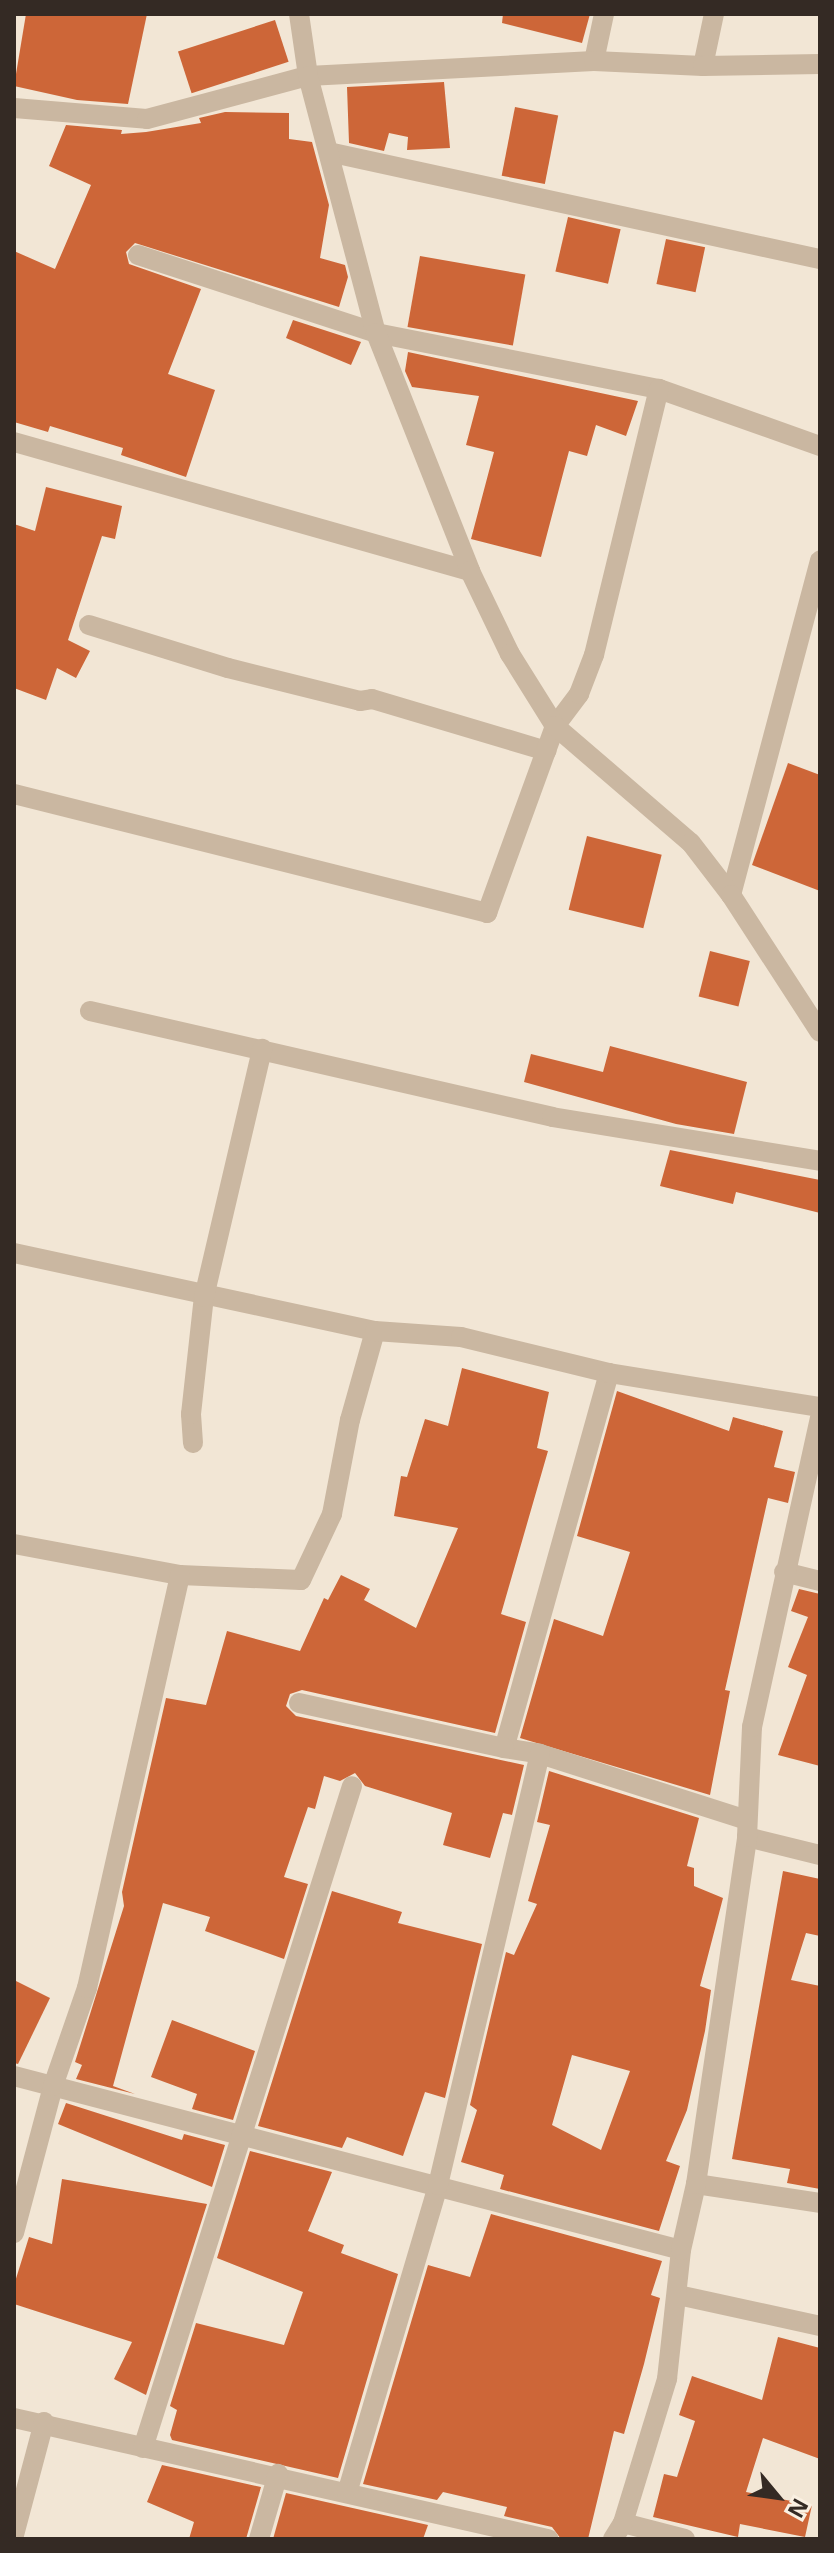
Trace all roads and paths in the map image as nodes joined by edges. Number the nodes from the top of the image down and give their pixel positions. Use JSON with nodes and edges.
{"nodes":[{"id":1,"x":299,"y":14,"type":"edge"},
{"id":2,"x":604,"y":14,"type":"edge"},
{"id":3,"x":714,"y":14,"type":"edge"},
{"id":4,"x":594,"y":61,"type":"junction"},
{"id":5,"x":820,"y":64,"type":"edge"},
{"id":6,"x":703,"y":66,"type":"junction"},
{"id":7,"x":308,"y":76,"type":"junction"},
{"id":8,"x":14,"y":108,"type":"edge"},
{"id":9,"x":333,"y":153,"type":"junction"},
{"id":10,"x":138,"y":255,"type":"dead end"},
{"id":11,"x":820,"y":259,"type":"edge"},
{"id":12,"x":376,"y":333,"type":"junction"},
{"id":13,"x":659,"y":389,"type":"junction"},
{"id":14,"x":14,"y":442,"type":"edge"},
{"id":15,"x":820,"y":446,"type":"edge"},
{"id":16,"x":820,"y":561,"type":"edge"},
{"id":17,"x":470,"y":571,"type":"junction"},
{"id":18,"x":89,"y":625,"type":"dead end"},
{"id":19,"x":555,"y":726,"type":"junction"},
{"id":20,"x":546,"y":751,"type":"junction"},
{"id":21,"x":14,"y":794,"type":"edge"},
{"id":22,"x":731,"y":895,"type":"junction"},
{"id":23,"x":90,"y":1011,"type":"dead end"},
{"id":24,"x":820,"y":1032,"type":"edge"},
{"id":25,"x":262,"y":1049,"type":"junction"},
{"id":26,"x":820,"y":1161,"type":"edge"},
{"id":27,"x":14,"y":1253,"type":"edge"},
{"id":28,"x":204,"y":1297,"type":"junction"},
{"id":29,"x":375,"y":1331,"type":"junction"},
{"id":30,"x":609,"y":1373,"type":"junction"},
{"id":31,"x":820,"y":1407,"type":"edge"},
{"id":32,"x":820,"y":1418,"type":"edge"},
{"id":33,"x":193,"y":1443,"type":"dead end"},
{"id":34,"x":14,"y":1544,"type":"edge"},
{"id":35,"x":784,"y":1572,"type":"junction"},
{"id":36,"x":180,"y":1575,"type":"junction"},
{"id":37,"x":820,"y":1581,"type":"edge"},
{"id":38,"x":299,"y":1703,"type":"dead end"},
{"id":39,"x":504,"y":1748,"type":"junction"},
{"id":40,"x":540,"y":1754,"type":"junction"},
{"id":41,"x":352,"y":1786,"type":"dead end"},
{"id":42,"x":747,"y":1829,"type":"junction"},
{"id":43,"x":820,"y":1855,"type":"edge"},
{"id":44,"x":14,"y":2076,"type":"edge"},
{"id":45,"x":53,"y":2086,"type":"junction"},
{"id":46,"x":242,"y":2135,"type":"junction"},
{"id":47,"x":696,"y":2184,"type":"junction"},
{"id":48,"x":438,"y":2185,"type":"junction"},
{"id":49,"x":820,"y":2203,"type":"edge"},
{"id":50,"x":14,"y":2233,"type":"edge"},
{"id":51,"x":681,"y":2250,"type":"junction"},
{"id":52,"x":678,"y":2295,"type":"junction"},
{"id":53,"x":820,"y":2326,"type":"edge"},
{"id":54,"x":14,"y":2418,"type":"edge"},
{"id":55,"x":44,"y":2422,"type":"junction"},
{"id":56,"x":143,"y":2448,"type":"junction"},
{"id":57,"x":278,"y":2474,"type":"junction"},
{"id":58,"x":347,"y":2493,"type":"junction"},
{"id":59,"x":618,"y":2531,"type":"edge"},
{"id":60,"x":14,"y":2535,"type":"edge"},
{"id":61,"x":259,"y":2539,"type":"edge"},
{"id":62,"x":548,"y":2539,"type":"edge"},
{"id":63,"x":685,"y":2539,"type":"edge"}],
"edges":[{"from":1,"to":7,"type":"street"},
{"from":2,"to":4,"type":"street"},
{"from":3,"to":6,"type":"street"},
{"from":4,"to":6,"type":"street"},
{"from":4,"to":7,"type":"street"},
{"from":5,"to":6,"type":"street"},
{"from":7,"to":8,"type":"street"},
{"from":7,"to":9,"type":"street"},
{"from":9,"to":11,"type":"street"},
{"from":9,"to":12,"type":"street"},
{"from":10,"to":12,"type":"street"},
{"from":12,"to":13,"type":"street"},
{"from":12,"to":17,"type":"street"},
{"from":13,"to":15,"type":"street"},
{"from":13,"to":19,"type":"street"},
{"from":14,"to":17,"type":"street"},
{"from":16,"to":22,"type":"street"},
{"from":17,"to":19,"type":"street"},
{"from":18,"to":20,"type":"street"},
{"from":19,"to":20,"type":"street"},
{"from":19,"to":22,"type":"street"},
{"from":20,"to":21,"type":"street"},
{"from":22,"to":24,"type":"street"},
{"from":23,"to":25,"type":"street"},
{"from":25,"to":26,"type":"street"},
{"from":25,"to":28,"type":"street"},
{"from":27,"to":28,"type":"street"},
{"from":28,"to":29,"type":"street"},
{"from":28,"to":33,"type":"street"},
{"from":29,"to":30,"type":"street"},
{"from":29,"to":36,"type":"street"},
{"from":30,"to":31,"type":"street"},
{"from":30,"to":39,"type":"street"},
{"from":32,"to":35,"type":"street"},
{"from":34,"to":36,"type":"street"},
{"from":35,"to":37,"type":"street"},
{"from":35,"to":42,"type":"street"},
{"from":36,"to":45,"type":"street"},
{"from":38,"to":39,"type":"street"},
{"from":39,"to":40,"type":"street"},
{"from":40,"to":42,"type":"street"},
{"from":40,"to":48,"type":"street"},
{"from":41,"to":46,"type":"street"},
{"from":42,"to":43,"type":"street"},
{"from":42,"to":47,"type":"street"},
{"from":44,"to":45,"type":"street"},
{"from":45,"to":46,"type":"street"},
{"from":45,"to":50,"type":"street"},
{"from":46,"to":48,"type":"street"},
{"from":46,"to":56,"type":"street"},
{"from":47,"to":49,"type":"street"},
{"from":47,"to":51,"type":"street"},
{"from":48,"to":51,"type":"street"},
{"from":48,"to":58,"type":"street"},
{"from":51,"to":52,"type":"street"},
{"from":52,"to":53,"type":"street"},
{"from":52,"to":59,"type":"street"},
{"from":54,"to":55,"type":"street"},
{"from":55,"to":56,"type":"street"},
{"from":55,"to":60,"type":"street"},
{"from":56,"to":57,"type":"street"},
{"from":57,"to":58,"type":"street"},
{"from":57,"to":61,"type":"street"},
{"from":58,"to":62,"type":"street"},
{"from":59,"to":63,"type":"street"}]}
